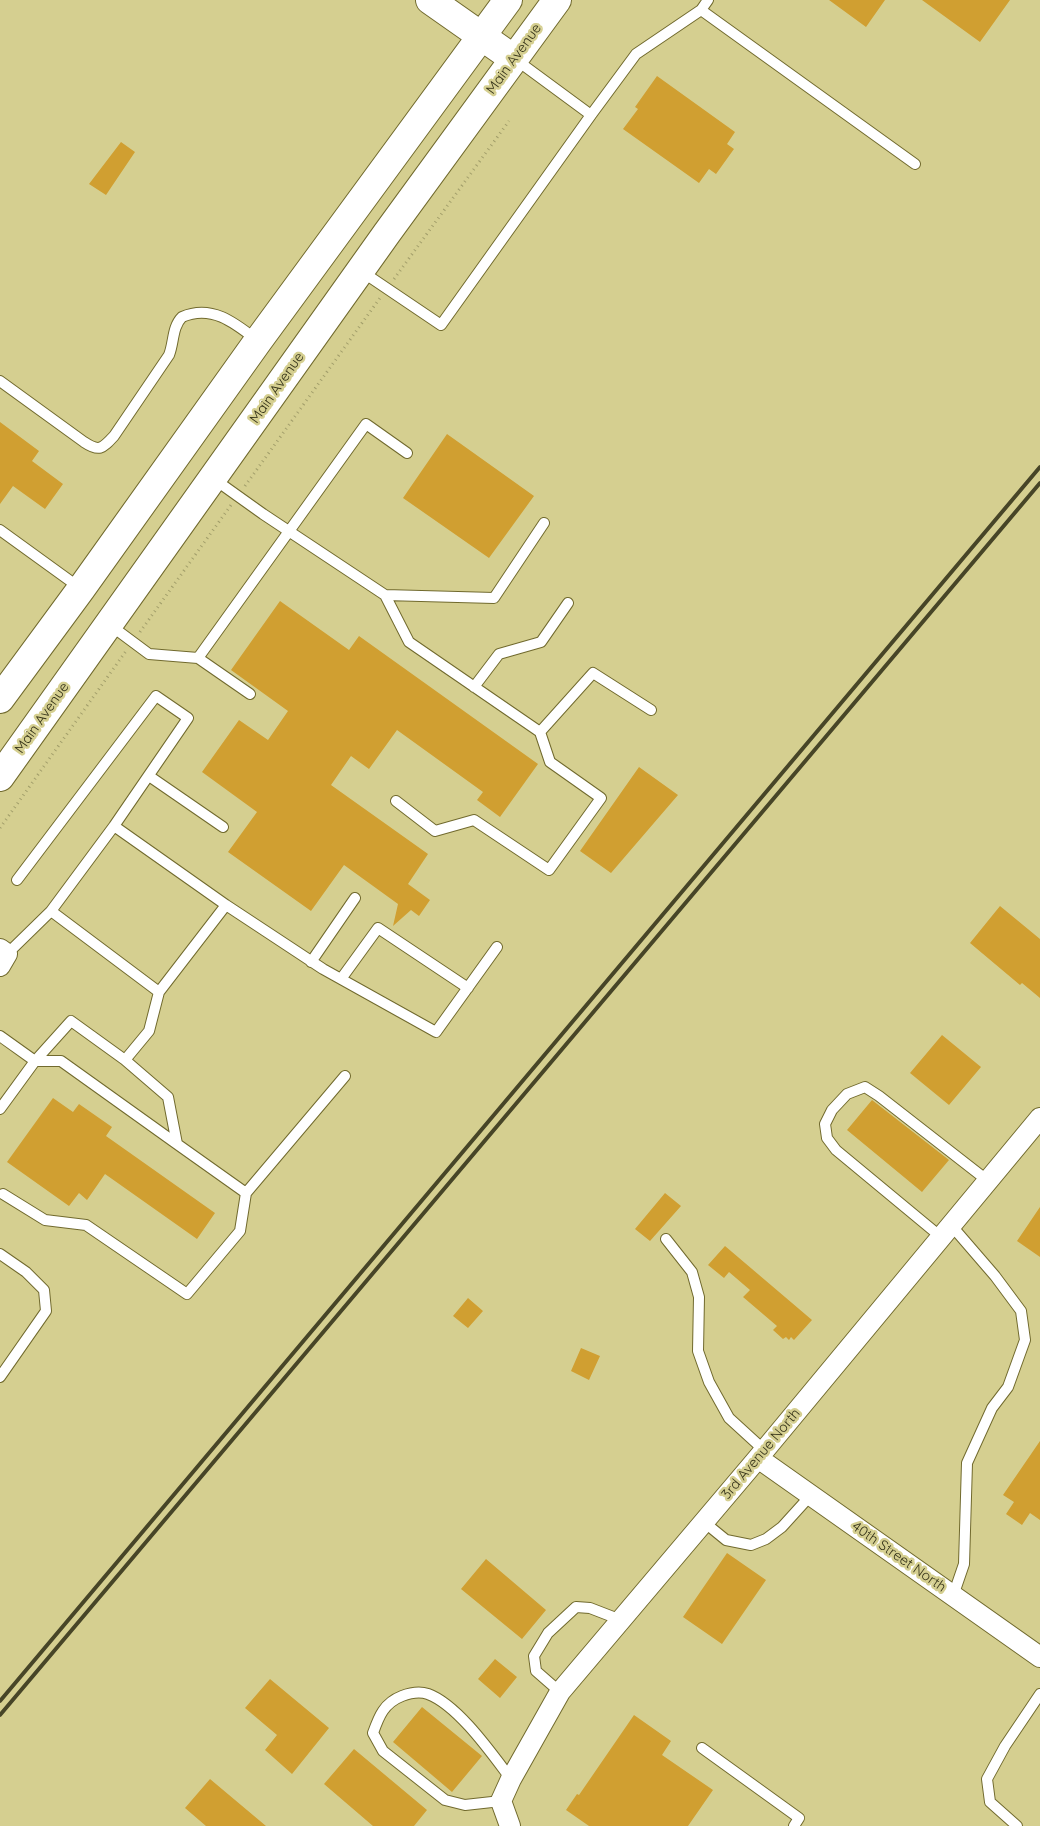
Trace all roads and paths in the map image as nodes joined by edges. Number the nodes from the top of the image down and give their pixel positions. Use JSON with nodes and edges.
{"nodes":[{"id":1,"x":430,"y":0,"type":"edge"},
{"id":2,"x":508,"y":0,"type":"edge"},
{"id":3,"x":556,"y":0,"type":"edge"},
{"id":4,"x":708,"y":0,"type":"edge"},
{"id":5,"x":701,"y":10,"type":"junction"},
{"id":6,"x":482,"y":37,"type":"junction"},
{"id":7,"x":514,"y":59,"type":"junction"},
{"id":8,"x":591,"y":115,"type":"junction"},
{"id":9,"x":509,"y":121,"type":"dead end"},
{"id":10,"x":915,"y":164,"type":"dead end"},
{"id":11,"x":360,"y":270,"type":"junction"},
{"id":12,"x":387,"y":288,"type":"junction"},
{"id":13,"x":258,"y":341,"type":"junction"},
{"id":14,"x":0,"y":381,"type":"edge"},
{"id":15,"x":407,"y":453,"type":"dead end"},
{"id":16,"x":213,"y":478,"type":"junction"},
{"id":17,"x":238,"y":496,"type":"junction"},
{"id":18,"x":544,"y":523,"type":"dead end"},
{"id":19,"x":0,"y":530,"type":"edge"},
{"id":20,"x":289,"y":532,"type":"junction"},
{"id":21,"x":81,"y":589,"type":"junction"},
{"id":22,"x":385,"y":595,"type":"junction"},
{"id":23,"x":568,"y":604,"type":"dead end"},
{"id":24,"x":108,"y":624,"type":"junction"},
{"id":25,"x":132,"y":642,"type":"junction"},
{"id":26,"x":198,"y":658,"type":"junction"},
{"id":27,"x":474,"y":687,"type":"junction"},
{"id":28,"x":250,"y":694,"type":"dead end"},
{"id":29,"x":0,"y":699,"type":"edge"},
{"id":30,"x":651,"y":710,"type":"dead end"},
{"id":31,"x":540,"y":732,"type":"junction"},
{"id":32,"x":149,"y":776,"type":"junction"},
{"id":33,"x":0,"y":777,"type":"edge"},
{"id":34,"x":396,"y":801,"type":"dead end"},
{"id":35,"x":114,"y":826,"type":"junction"},
{"id":36,"x":223,"y":827,"type":"dead end"},
{"id":37,"x":0,"y":828,"type":"edge"},
{"id":38,"x":16,"y":880,"type":"dead end"},
{"id":39,"x":355,"y":898,"type":"dead end"},
{"id":40,"x":226,"y":905,"type":"junction"},
{"id":41,"x":51,"y":910,"type":"junction"},
{"id":42,"x":497,"y":947,"type":"dead end"},
{"id":43,"x":2,"y":956,"type":"edge"},
{"id":44,"x":311,"y":962,"type":"junction"},
{"id":45,"x":341,"y":979,"type":"junction"},
{"id":46,"x":468,"y":988,"type":"junction"},
{"id":47,"x":159,"y":992,"type":"junction"},
{"id":48,"x":0,"y":1036,"type":"edge"},
{"id":49,"x":125,"y":1060,"type":"junction"},
{"id":50,"x":35,"y":1061,"type":"junction"},
{"id":51,"x":345,"y":1076,"type":"dead end"},
{"id":52,"x":0,"y":1109,"type":"edge"},
{"id":53,"x":1040,"y":1118,"type":"edge"},
{"id":54,"x":177,"y":1144,"type":"junction"},
{"id":55,"x":988,"y":1181,"type":"junction"},
{"id":56,"x":246,"y":1193,"type":"junction"},
{"id":57,"x":3,"y":1194,"type":"dead end"},
{"id":58,"x":946,"y":1231,"type":"junction"},
{"id":59,"x":666,"y":1239,"type":"dead end"},
{"id":60,"x":0,"y":1254,"type":"edge"},
{"id":61,"x":0,"y":1377,"type":"edge"},
{"id":62,"x":761,"y":1454,"type":"junction"},
{"id":63,"x":811,"y":1495,"type":"junction"},
{"id":64,"x":704,"y":1522,"type":"junction"},
{"id":65,"x":954,"y":1596,"type":"junction"},
{"id":66,"x":621,"y":1620,"type":"junction"},
{"id":67,"x":1040,"y":1657,"type":"edge"},
{"id":68,"x":560,"y":1692,"type":"junction"},
{"id":69,"x":1040,"y":1694,"type":"edge"},
{"id":70,"x":702,"y":1748,"type":"dead end"},
{"id":71,"x":511,"y":1779,"type":"junction"},
{"id":72,"x":501,"y":1801,"type":"junction"},
{"id":73,"x":510,"y":1826,"type":"edge"},
{"id":74,"x":794,"y":1826,"type":"edge"},
{"id":75,"x":1017,"y":1826,"type":"edge"}],
"edges":[{"from":1,"to":6,"type":"main road"},
{"from":2,"to":6,"type":"main road"},
{"from":3,"to":7,"type":"main road","name":"Main Avenue"},
{"from":4,"to":5,"type":"lane"},
{"from":5,"to":8,"type":"lane"},
{"from":5,"to":10,"type":"lane"},
{"from":6,"to":7,"type":"main road"},
{"from":6,"to":13,"type":"main road"},
{"from":7,"to":8,"type":"lane"},
{"from":7,"to":11,"type":"main road","name":"Main Avenue"},
{"from":8,"to":12,"type":"lane"},
{"from":9,"to":12,"type":"path"},
{"from":11,"to":12,"type":"lane"},
{"from":11,"to":16,"type":"main road","name":"Main Avenue"},
{"from":12,"to":17,"type":"path"},
{"from":13,"to":14,"type":"lane"},
{"from":13,"to":21,"type":"main road"},
{"from":15,"to":20,"type":"lane"},
{"from":16,"to":17,"type":"lane"},
{"from":16,"to":24,"type":"main road","name":"Main Avenue"},
{"from":17,"to":20,"type":"lane"},
{"from":17,"to":25,"type":"path"},
{"from":18,"to":22,"type":"lane"},
{"from":19,"to":21,"type":"lane"},
{"from":20,"to":22,"type":"lane"},
{"from":20,"to":26,"type":"lane"},
{"from":21,"to":29,"type":"main road"},
{"from":22,"to":27,"type":"lane"},
{"from":23,"to":27,"type":"lane"},
{"from":24,"to":25,"type":"lane"},
{"from":24,"to":33,"type":"main road","name":"Main Avenue"},
{"from":25,"to":26,"type":"lane"},
{"from":25,"to":37,"type":"path"},
{"from":26,"to":28,"type":"lane"},
{"from":27,"to":31,"type":"lane"},
{"from":30,"to":31,"type":"lane"},
{"from":31,"to":34,"type":"lane"},
{"from":32,"to":35,"type":"lane"},
{"from":32,"to":36,"type":"lane"},
{"from":32,"to":38,"type":"lane"},
{"from":35,"to":40,"type":"lane"},
{"from":35,"to":41,"type":"lane"},
{"from":39,"to":44,"type":"lane"},
{"from":40,"to":44,"type":"lane"},
{"from":40,"to":47,"type":"lane"},
{"from":41,"to":43,"type":"lane"},
{"from":41,"to":47,"type":"lane"},
{"from":42,"to":46,"type":"lane"},
{"from":44,"to":45,"type":"lane"},
{"from":45,"to":46,"type":"lane"},
{"from":45,"to":46,"type":"lane"},
{"from":47,"to":49,"type":"lane"},
{"from":48,"to":50,"type":"lane"},
{"from":49,"to":50,"type":"lane"},
{"from":49,"to":54,"type":"lane"},
{"from":50,"to":52,"type":"lane"},
{"from":50,"to":54,"type":"lane"},
{"from":51,"to":56,"type":"lane"},
{"from":53,"to":55,"type":"street","name":"3rd Avenue North"},
{"from":54,"to":56,"type":"lane"},
{"from":55,"to":58,"type":"street","name":"3rd Avenue North"},
{"from":55,"to":58,"type":"lane"},
{"from":56,"to":57,"type":"lane"},
{"from":58,"to":62,"type":"street","name":"3rd Avenue North"},
{"from":58,"to":65,"type":"lane"},
{"from":59,"to":62,"type":"lane"},
{"from":60,"to":61,"type":"lane"},
{"from":62,"to":63,"type":"street","name":"40th Street North"},
{"from":62,"to":64,"type":"street","name":"3rd Avenue North"},
{"from":63,"to":64,"type":"lane"},
{"from":63,"to":65,"type":"street","name":"40th Street North"},
{"from":64,"to":66,"type":"street","name":"3rd Avenue North"},
{"from":65,"to":67,"type":"street","name":"40th Street North"},
{"from":66,"to":68,"type":"street","name":"3rd Avenue North"},
{"from":66,"to":68,"type":"lane"},
{"from":68,"to":71,"type":"street","name":"3rd Avenue North"},
{"from":69,"to":75,"type":"lane"},
{"from":70,"to":74,"type":"lane"},
{"from":71,"to":72,"type":"street","name":"3rd Avenue North"},
{"from":71,"to":72,"type":"lane"},
{"from":72,"to":73,"type":"street"}]}
